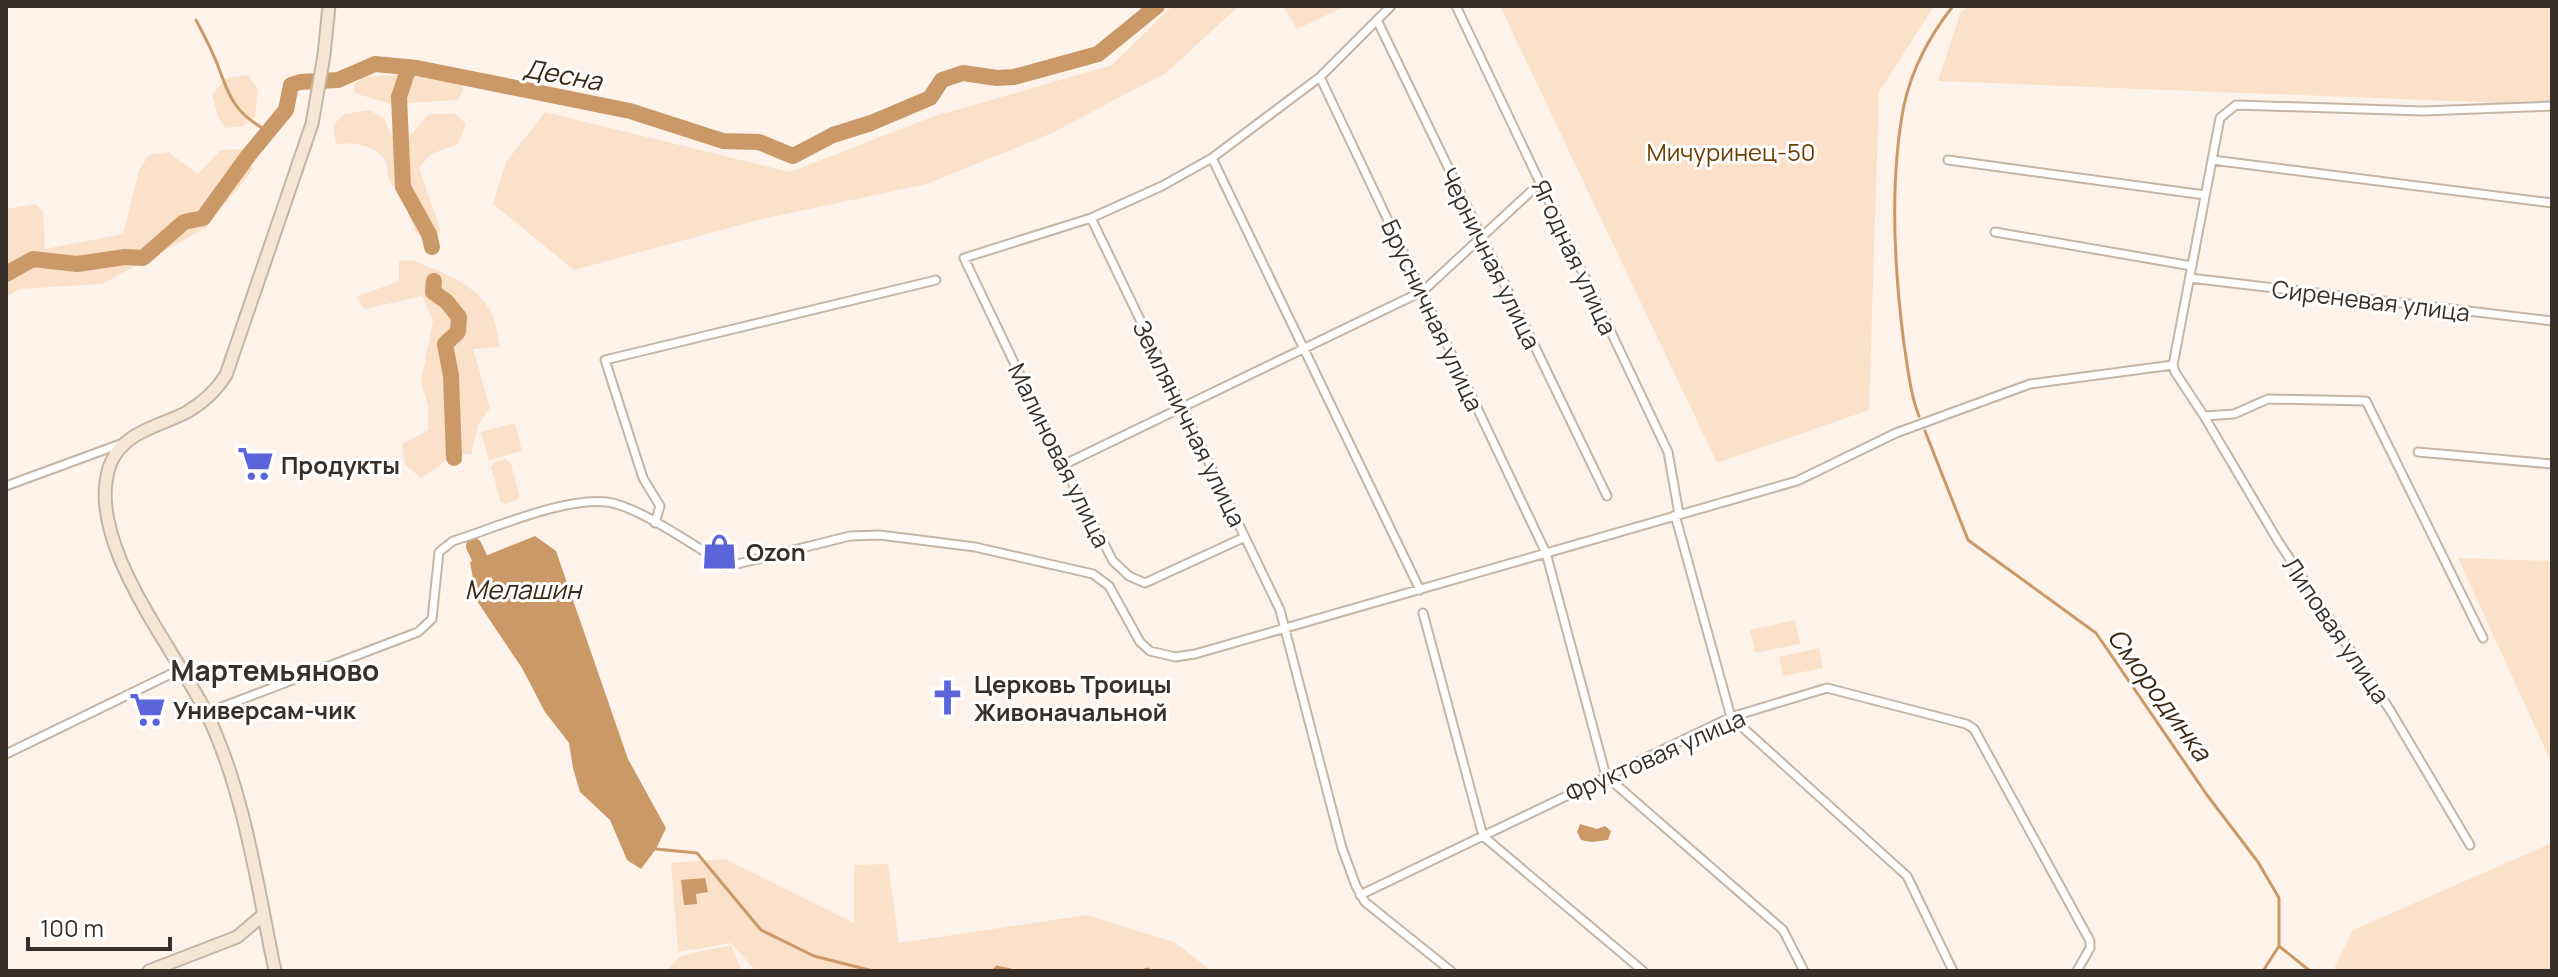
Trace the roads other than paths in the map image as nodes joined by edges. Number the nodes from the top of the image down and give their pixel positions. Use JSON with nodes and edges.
{"nodes":[{"id":1,"x":329,"y":6,"type":"edge"},
{"id":2,"x":1391,"y":6,"type":"edge"},
{"id":3,"x":1456,"y":6,"type":"edge"},
{"id":4,"x":1377,"y":20,"type":"junction"},
{"id":5,"x":1320,"y":77,"type":"junction"},
{"id":6,"x":2552,"y":106,"type":"edge"},
{"id":7,"x":1212,"y":158,"type":"junction"},
{"id":8,"x":1948,"y":160,"type":"dead end"},
{"id":9,"x":2212,"y":160,"type":"junction"},
{"id":10,"x":1540,"y":183,"type":"junction"},
{"id":11,"x":2205,"y":195,"type":"junction"},
{"id":12,"x":2552,"y":203,"type":"edge"},
{"id":13,"x":1091,"y":218,"type":"junction"},
{"id":14,"x":1995,"y":232,"type":"dead end"},
{"id":15,"x":1481,"y":237,"type":"junction"},
{"id":16,"x":2192,"y":266,"type":"junction"},
{"id":17,"x":2190,"y":278,"type":"junction"},
{"id":18,"x":936,"y":280,"type":"dead end"},
{"id":19,"x":1423,"y":291,"type":"junction"},
{"id":20,"x":2552,"y":321,"type":"edge"},
{"id":21,"x":1304,"y":348,"type":"junction"},
{"id":22,"x":2173,"y":365,"type":"junction"},
{"id":23,"x":1183,"y":407,"type":"junction"},
{"id":24,"x":2204,"y":416,"type":"junction"},
{"id":25,"x":125,"y":442,"type":"junction"},
{"id":26,"x":2418,"y":452,"type":"dead end"},
{"id":27,"x":2552,"y":464,"type":"edge"},
{"id":28,"x":1063,"y":465,"type":"junction"},
{"id":29,"x":6,"y":486,"type":"edge"},
{"id":30,"x":1607,"y":496,"type":"dead end"},
{"id":31,"x":1677,"y":514,"type":"junction"},
{"id":32,"x":655,"y":523,"type":"junction"},
{"id":33,"x":1245,"y":537,"type":"junction"},
{"id":34,"x":1546,"y":553,"type":"junction"},
{"id":35,"x":1420,"y":590,"type":"junction"},
{"id":36,"x":1423,"y":613,"type":"dead end"},
{"id":37,"x":1285,"y":629,"type":"junction"},
{"id":38,"x":2483,"y":638,"type":"dead end"},
{"id":39,"x":181,"y":669,"type":"junction"},
{"id":40,"x":206,"y":713,"type":"junction"},
{"id":41,"x":1731,"y":717,"type":"junction"},
{"id":42,"x":6,"y":754,"type":"edge"},
{"id":43,"x":1606,"y":776,"type":"junction"},
{"id":44,"x":1483,"y":836,"type":"junction"},
{"id":45,"x":2470,"y":845,"type":"dead end"},
{"id":46,"x":1360,"y":895,"type":"junction"},
{"id":47,"x":263,"y":915,"type":"junction"},
{"id":48,"x":149,"y":971,"type":"edge"},
{"id":49,"x":275,"y":971,"type":"edge"},
{"id":50,"x":1451,"y":971,"type":"edge"},
{"id":51,"x":1643,"y":971,"type":"edge"},
{"id":52,"x":1804,"y":971,"type":"edge"},
{"id":53,"x":1953,"y":971,"type":"edge"},
{"id":54,"x":2077,"y":971,"type":"edge"}],
"edges":[{"from":1,"to":25,"type":"street"},
{"from":2,"to":4,"type":"street"},
{"from":3,"to":10,"type":"street","name":"Ягодная улица"},
{"from":4,"to":5,"type":"street"},
{"from":4,"to":15,"type":"street","name":"Черничная улица"},
{"from":5,"to":7,"type":"street"},
{"from":5,"to":19,"type":"street","name":"Брусничная улица"},
{"from":6,"to":9,"type":"street"},
{"from":7,"to":13,"type":"street"},
{"from":7,"to":21,"type":"street"},
{"from":8,"to":11,"type":"street"},
{"from":9,"to":11,"type":"street"},
{"from":9,"to":12,"type":"street"},
{"from":10,"to":15,"type":"street"},
{"from":10,"to":31,"type":"street","name":"Ягодная улица"},
{"from":11,"to":16,"type":"street"},
{"from":13,"to":23,"type":"street","name":"Земляничная улица"},
{"from":13,"to":28,"type":"street","name":"Малиновая улица"},
{"from":14,"to":16,"type":"street"},
{"from":15,"to":19,"type":"street"},
{"from":15,"to":30,"type":"street","name":"Черничная улица"},
{"from":16,"to":17,"type":"street"},
{"from":17,"to":20,"type":"street","name":"Сиреневая улица"},
{"from":17,"to":22,"type":"street"},
{"from":18,"to":32,"type":"street"},
{"from":19,"to":21,"type":"street"},
{"from":19,"to":34,"type":"street","name":"Брусничная улица"},
{"from":21,"to":23,"type":"street"},
{"from":21,"to":35,"type":"street"},
{"from":22,"to":24,"type":"street","name":"Липовая улица"},
{"from":22,"to":31,"type":"street"},
{"from":23,"to":28,"type":"street"},
{"from":23,"to":33,"type":"street","name":"Земляничная улица"},
{"from":24,"to":38,"type":"street"},
{"from":24,"to":45,"type":"street","name":"Липовая улица"},
{"from":25,"to":29,"type":"street"},
{"from":25,"to":39,"type":"street"},
{"from":26,"to":27,"type":"street"},
{"from":28,"to":33,"type":"street","name":"Малиновая улица"},
{"from":31,"to":34,"type":"street"},
{"from":31,"to":41,"type":"street","name":"Ягодная улица"},
{"from":32,"to":37,"type":"street"},
{"from":32,"to":40,"type":"street"},
{"from":33,"to":37,"type":"street","name":"Земляничная улица"},
{"from":34,"to":35,"type":"street"},
{"from":34,"to":43,"type":"street","name":"Брусничная улица"},
{"from":35,"to":37,"type":"street"},
{"from":36,"to":44,"type":"street"},
{"from":37,"to":46,"type":"street"},
{"from":39,"to":40,"type":"street"},
{"from":39,"to":42,"type":"street"},
{"from":40,"to":47,"type":"street"},
{"from":41,"to":43,"type":"street","name":"Фруктовая улица"},
{"from":41,"to":53,"type":"street"},
{"from":41,"to":54,"type":"street","name":"Фруктовая улица"},
{"from":43,"to":44,"type":"street","name":"Фруктовая улица"},
{"from":43,"to":52,"type":"street"},
{"from":44,"to":46,"type":"street","name":"Фруктовая улица"},
{"from":44,"to":51,"type":"street"},
{"from":46,"to":50,"type":"street"},
{"from":47,"to":48,"type":"street"},
{"from":47,"to":49,"type":"street"}]}
